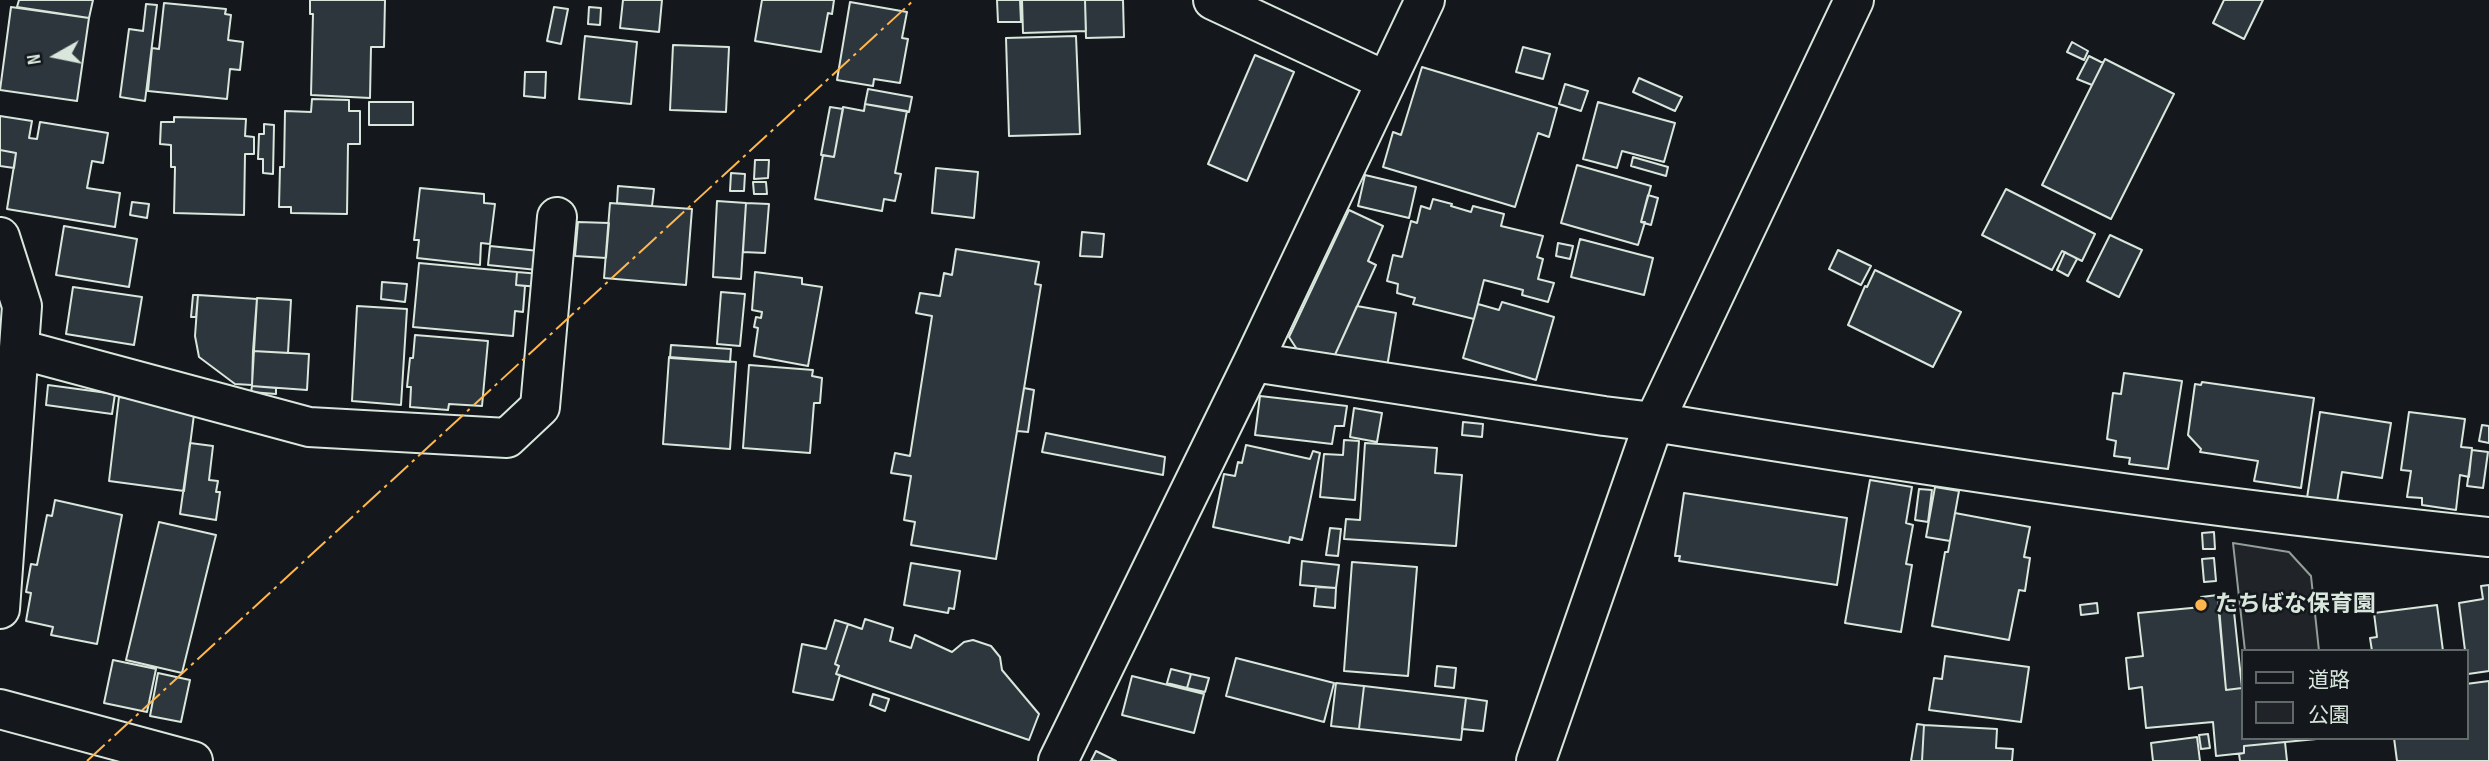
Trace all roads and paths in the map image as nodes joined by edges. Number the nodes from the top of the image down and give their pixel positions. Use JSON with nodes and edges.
{"nodes":[{"id":1,"x":1213,"y":0,"type":"edge"},
{"id":2,"x":1425,"y":0,"type":"edge"},
{"id":3,"x":1854,"y":0,"type":"edge"},
{"id":4,"x":1386,"y":81,"type":"junction"},
{"id":5,"x":557,"y":217,"type":"dead end"},
{"id":6,"x":0,"y":237,"type":"edge"},
{"id":7,"x":19,"y":349,"type":"junction"},
{"id":8,"x":1253,"y":362,"type":"junction"},
{"id":9,"x":1654,"y":422,"type":"junction"},
{"id":10,"x":2489,"y":537,"type":"edge"},
{"id":11,"x":0,"y":610,"type":"edge"},
{"id":12,"x":0,"y":709,"type":"edge"},
{"id":13,"x":194,"y":761,"type":"edge"},
{"id":14,"x":1058,"y":761,"type":"edge"},
{"id":15,"x":1536,"y":761,"type":"edge"}],
"edges":[{"from":1,"to":4,"type":"street"},
{"from":2,"to":4,"type":"street"},
{"from":3,"to":9,"type":"street"},
{"from":4,"to":8,"type":"street"},
{"from":5,"to":7,"type":"street"},
{"from":6,"to":7,"type":"street"},
{"from":7,"to":11,"type":"street"},
{"from":8,"to":9,"type":"street"},
{"from":8,"to":14,"type":"street"},
{"from":9,"to":10,"type":"street"},
{"from":9,"to":15,"type":"street"},
{"from":12,"to":13,"type":"street"}]}
